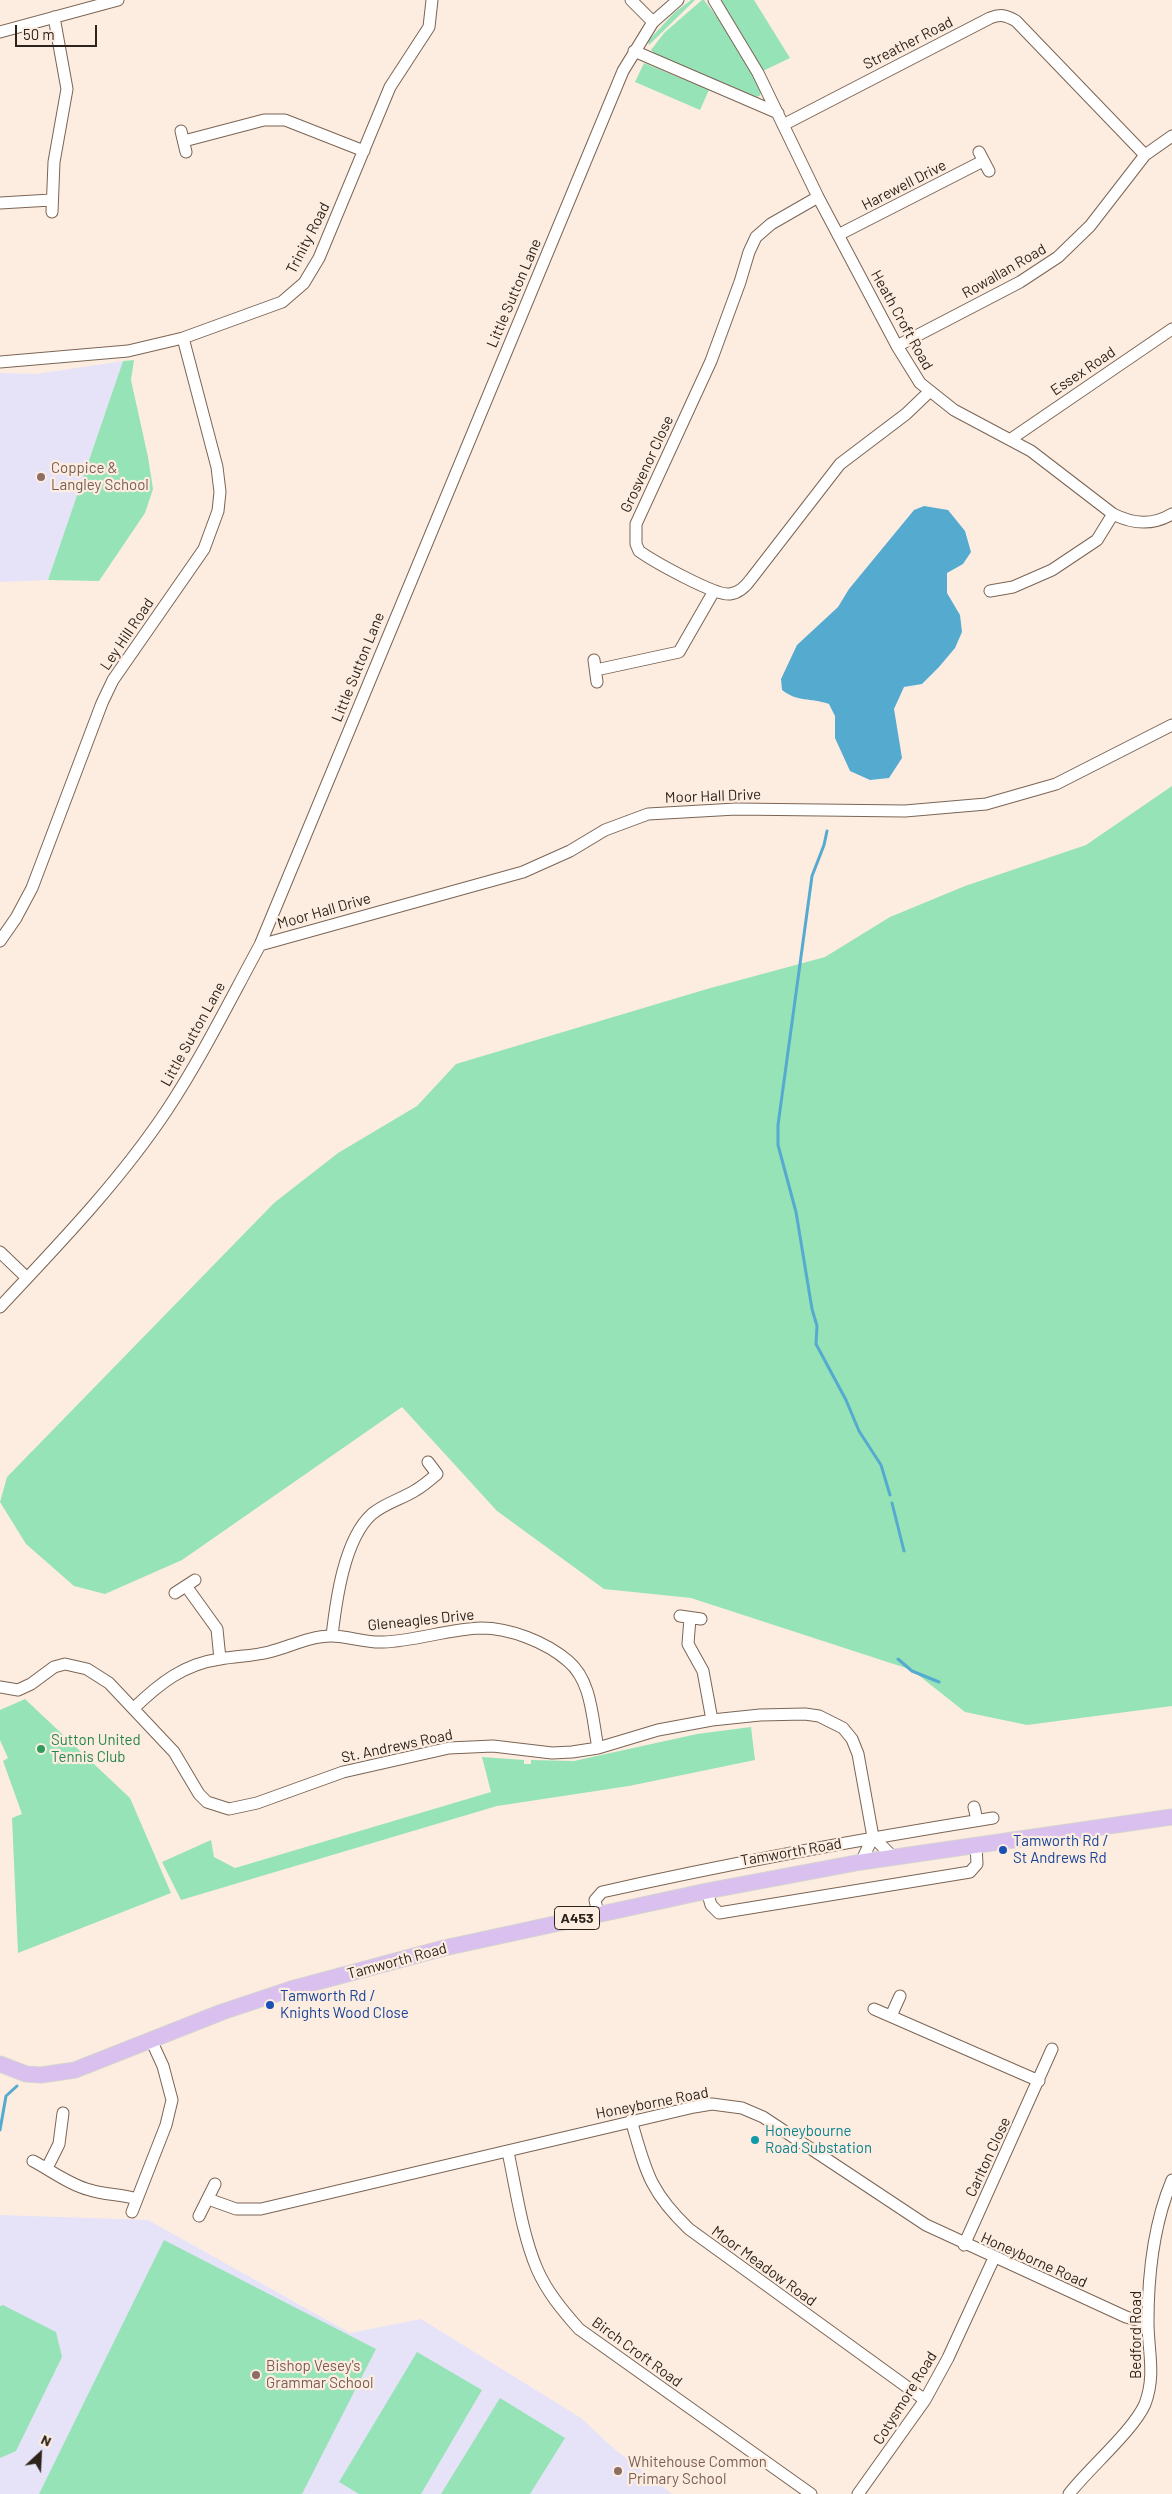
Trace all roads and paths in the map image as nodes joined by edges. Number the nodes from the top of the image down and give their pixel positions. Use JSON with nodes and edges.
{"nodes":[{"id":1,"x":118,"y":0,"type":"edge"},
{"id":2,"x":432,"y":0,"type":"edge"},
{"id":3,"x":631,"y":0,"type":"edge"},
{"id":4,"x":678,"y":0,"type":"edge"},
{"id":5,"x":714,"y":0,"type":"edge"},
{"id":6,"x":54,"y":17,"type":"junction"},
{"id":7,"x":653,"y":22,"type":"junction"},
{"id":8,"x":0,"y":32,"type":"edge"},
{"id":9,"x":634,"y":50,"type":"junction"},
{"id":10,"x":778,"y":113,"type":"junction"},
{"id":11,"x":783,"y":124,"type":"junction"},
{"id":12,"x":1172,"y":136,"type":"edge"},
{"id":13,"x":184,"y":141,"type":"dead end"},
{"id":14,"x":364,"y":151,"type":"junction"},
{"id":15,"x":1145,"y":155,"type":"junction"},
{"id":16,"x":984,"y":162,"type":"dead end"},
{"id":17,"x":818,"y":197,"type":"junction"},
{"id":18,"x":51,"y":200,"type":"junction"},
{"id":19,"x":0,"y":203,"type":"edge"},
{"id":20,"x":52,"y":212,"type":"dead end"},
{"id":21,"x":838,"y":234,"type":"junction"},
{"id":22,"x":1172,"y":329,"type":"edge"},
{"id":23,"x":183,"y":338,"type":"junction"},
{"id":24,"x":897,"y":346,"type":"junction"},
{"id":25,"x":0,"y":362,"type":"edge"},
{"id":26,"x":929,"y":392,"type":"junction"},
{"id":27,"x":1011,"y":439,"type":"junction"},
{"id":28,"x":1113,"y":514,"type":"junction"},
{"id":29,"x":1172,"y":514,"type":"edge"},
{"id":30,"x":990,"y":591,"type":"dead end"},
{"id":31,"x":714,"y":592,"type":"junction"},
{"id":32,"x":596,"y":671,"type":"dead end"},
{"id":33,"x":1172,"y":726,"type":"edge"},
{"id":34,"x":0,"y":940,"type":"edge"},
{"id":35,"x":260,"y":945,"type":"junction"},
{"id":36,"x":0,"y":1252,"type":"edge"},
{"id":37,"x":27,"y":1278,"type":"junction"},
{"id":38,"x":0,"y":1307,"type":"edge"},
{"id":39,"x":428,"y":1462,"type":"dead end"},
{"id":40,"x":176,"y":1593,"type":"dead end"},
{"id":41,"x":690,"y":1618,"type":"dead end"},
{"id":42,"x":332,"y":1636,"type":"junction"},
{"id":43,"x":220,"y":1658,"type":"junction"},
{"id":44,"x":0,"y":1688,"type":"edge"},
{"id":45,"x":134,"y":1708,"type":"junction"},
{"id":46,"x":712,"y":1720,"type":"junction"},
{"id":47,"x":598,"y":1748,"type":"junction"},
{"id":48,"x":974,"y":1807,"type":"dead end"},
{"id":49,"x":1172,"y":1817,"type":"edge"},
{"id":50,"x":993,"y":1818,"type":"dead end"},
{"id":51,"x":976,"y":1820,"type":"junction"},
{"id":52,"x":872,"y":1837,"type":"junction"},
{"id":53,"x":976,"y":1845,"type":"junction"},
{"id":54,"x":893,"y":1857,"type":"junction"},
{"id":55,"x":861,"y":1862,"type":"junction"},
{"id":56,"x":707,"y":1890,"type":"junction"},
{"id":57,"x":598,"y":1914,"type":"junction"},
{"id":58,"x":900,"y":1996,"type":"dead end"},
{"id":59,"x":874,"y":2009,"type":"dead end"},
{"id":60,"x":891,"y":2016,"type":"junction"},
{"id":61,"x":151,"y":2040,"type":"junction"},
{"id":62,"x":1052,"y":2049,"type":"dead end"},
{"id":63,"x":0,"y":2064,"type":"edge"},
{"id":64,"x":1039,"y":2081,"type":"junction"},
{"id":65,"x":63,"y":2113,"type":"dead end"},
{"id":66,"x":631,"y":2120,"type":"junction"},
{"id":67,"x":508,"y":2152,"type":"junction"},
{"id":68,"x":33,"y":2161,"type":"dead end"},
{"id":69,"x":47,"y":2168,"type":"junction"},
{"id":70,"x":1172,"y":2180,"type":"edge"},
{"id":71,"x":215,"y":2184,"type":"dead end"},
{"id":72,"x":137,"y":2199,"type":"junction"},
{"id":73,"x":208,"y":2199,"type":"junction"},
{"id":74,"x":132,"y":2212,"type":"dead end"},
{"id":75,"x":199,"y":2216,"type":"dead end"},
{"id":76,"x":964,"y":2245,"type":"junction"},
{"id":77,"x":994,"y":2258,"type":"junction"},
{"id":78,"x":1148,"y":2323,"type":"junction"},
{"id":79,"x":925,"y":2400,"type":"junction"},
{"id":80,"x":811,"y":2494,"type":"edge"},
{"id":81,"x":858,"y":2494,"type":"edge"},
{"id":82,"x":1069,"y":2494,"type":"edge"}],
"edges":[{"from":1,"to":6,"type":"street"},
{"from":2,"to":14,"type":"street","name":"Trinity Road"},
{"from":3,"to":7,"type":"street"},
{"from":4,"to":7,"type":"street","name":"Little Sutton Lane"},
{"from":5,"to":10,"type":"street","name":"Heath Croft Road"},
{"from":6,"to":8,"type":"street"},
{"from":6,"to":18,"type":"street"},
{"from":7,"to":9,"type":"street","name":"Little Sutton Lane"},
{"from":9,"to":10,"type":"street"},
{"from":9,"to":35,"type":"street","name":"Little Sutton Lane"},
{"from":10,"to":11,"type":"street","name":"Heath Croft Road"},
{"from":11,"to":15,"type":"street","name":"Streather Road"},
{"from":11,"to":17,"type":"street","name":"Heath Croft Road"},
{"from":12,"to":15,"type":"street","name":"Rowallan Road"},
{"from":13,"to":14,"type":"street"},
{"from":14,"to":23,"type":"street","name":"Trinity Road"},
{"from":15,"to":24,"type":"street","name":"Rowallan Road"},
{"from":16,"to":21,"type":"street","name":"Harewell Drive"},
{"from":17,"to":21,"type":"street","name":"Heath Croft Road"},
{"from":17,"to":31,"type":"street","name":"Grosvenor Close"},
{"from":18,"to":19,"type":"street"},
{"from":18,"to":20,"type":"street"},
{"from":21,"to":24,"type":"street","name":"Heath Croft Road"},
{"from":22,"to":27,"type":"street","name":"Essex Road"},
{"from":23,"to":25,"type":"street","name":"Trinity Road"},
{"from":23,"to":34,"type":"street","name":"Ley Hill Road"},
{"from":24,"to":26,"type":"street","name":"Heath Croft Road"},
{"from":26,"to":27,"type":"street","name":"Heath Croft Road"},
{"from":26,"to":31,"type":"street"},
{"from":27,"to":28,"type":"street","name":"Heath Croft Road"},
{"from":28,"to":29,"type":"street","name":"Heath Croft Road"},
{"from":28,"to":30,"type":"street"},
{"from":31,"to":32,"type":"street"},
{"from":33,"to":35,"type":"street","name":"Moor Hall Drive"},
{"from":35,"to":37,"type":"street","name":"Little Sutton Lane"},
{"from":36,"to":37,"type":"street"},
{"from":37,"to":38,"type":"street","name":"Little Sutton Lane"},
{"from":39,"to":42,"type":"street"},
{"from":40,"to":43,"type":"street"},
{"from":41,"to":46,"type":"street"},
{"from":42,"to":43,"type":"street","name":"Gleneagles Drive"},
{"from":42,"to":47,"type":"street","name":"Gleneagles Drive"},
{"from":43,"to":45,"type":"street","name":"Gleneagles Drive"},
{"from":44,"to":45,"type":"street","name":"St. Andrews Road"},
{"from":45,"to":47,"type":"street","name":"St. Andrews Road"},
{"from":46,"to":47,"type":"street","name":"St. Andrews Road"},
{"from":46,"to":52,"type":"street","name":"St. Andrews Road"},
{"from":48,"to":51,"type":"street"},
{"from":49,"to":53,"type":"main road","name":"Tamworth Road","number":"A453"},
{"from":50,"to":51,"type":"street","name":"Tamworth Road"},
{"from":51,"to":52,"type":"street","name":"Tamworth Road"},
{"from":52,"to":54,"type":"street"},
{"from":52,"to":55,"type":"street"},
{"from":52,"to":57,"type":"street","name":"Tamworth Road"},
{"from":53,"to":54,"type":"main road","name":"Tamworth Road","number":"A453"},
{"from":53,"to":56,"type":"street"},
{"from":54,"to":55,"type":"main road","name":"Tamworth Road","number":"A453"},
{"from":55,"to":56,"type":"main road","name":"Tamworth Road","number":"A453"},
{"from":56,"to":57,"type":"main road","name":"Tamworth Road","number":"A453"},
{"from":57,"to":61,"type":"main road","name":"Tamworth Road","number":"A453"},
{"from":58,"to":60,"type":"street"},
{"from":59,"to":60,"type":"street"},
{"from":60,"to":64,"type":"street"},
{"from":61,"to":63,"type":"main road","name":"Tamworth Road","number":"A453"},
{"from":61,"to":72,"type":"street"},
{"from":62,"to":64,"type":"street","name":"Carlton Close"},
{"from":64,"to":76,"type":"street","name":"Carlton Close"},
{"from":65,"to":69,"type":"street"},
{"from":66,"to":67,"type":"street","name":"Honeyborne Road"},
{"from":66,"to":76,"type":"street","name":"Honeyborne Road"},
{"from":66,"to":79,"type":"street","name":"Moor Meadow Road"},
{"from":67,"to":73,"type":"street","name":"Honeyborne Road"},
{"from":67,"to":80,"type":"street","name":"Birch Croft Road"},
{"from":68,"to":69,"type":"street"},
{"from":69,"to":72,"type":"street"},
{"from":70,"to":78,"type":"street","name":"Bedford Road"},
{"from":71,"to":73,"type":"street"},
{"from":72,"to":74,"type":"street"},
{"from":73,"to":75,"type":"street"},
{"from":76,"to":77,"type":"street","name":"Honeyborne Road"},
{"from":77,"to":78,"type":"street","name":"Honeyborne Road"},
{"from":77,"to":79,"type":"street","name":"Cotysmore Road"},
{"from":78,"to":82,"type":"street","name":"Bedford Road"},
{"from":79,"to":81,"type":"street","name":"Cotysmore Road"}]}
